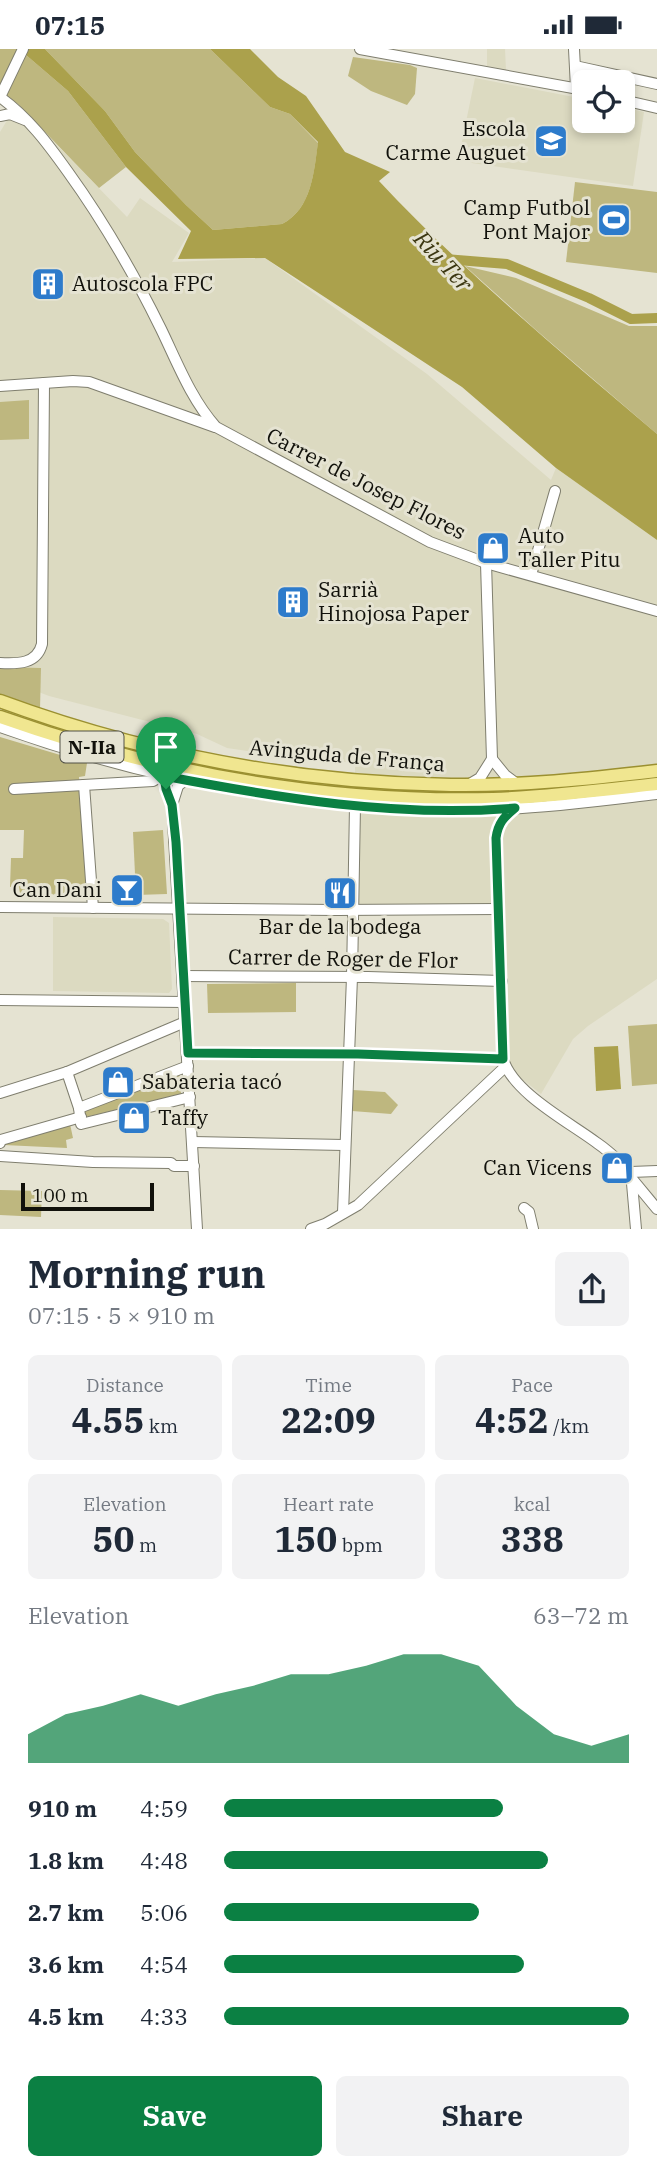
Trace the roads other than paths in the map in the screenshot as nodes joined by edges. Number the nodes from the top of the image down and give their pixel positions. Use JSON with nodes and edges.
{"nodes":[{"id":1,"x":23,"y":49,"type":"edge"},
{"id":2,"x":360,"y":49,"type":"edge"},
{"id":3,"x":575,"y":49,"type":"edge"},
{"id":4,"x":575,"y":66,"type":"junction"},
{"id":5,"x":576,"y":70,"type":"edge"},
{"id":6,"x":657,"y":84,"type":"edge"},
{"id":7,"x":572,"y":88,"type":"edge"},
{"id":8,"x":1,"y":94,"type":"edge"},
{"id":9,"x":635,"y":103,"type":"edge"},
{"id":10,"x":657,"y":108,"type":"edge"},
{"id":11,"x":0,"y":116,"type":"edge"},
{"id":12,"x":29,"y":121,"type":"junction"},
{"id":13,"x":44,"y":383,"type":"junction"},
{"id":14,"x":0,"y":386,"type":"edge"},
{"id":15,"x":196,"y":399,"type":"junction"},
{"id":16,"x":182,"y":414,"type":"junction"},
{"id":17,"x":216,"y":427,"type":"junction"},
{"id":18,"x":555,"y":491,"type":"dead end"},
{"id":19,"x":486,"y":563,"type":"junction"},
{"id":20,"x":531,"y":575,"type":"junction"},
{"id":21,"x":657,"y":611,"type":"edge"},
{"id":22,"x":0,"y":663,"type":"edge"},
{"id":23,"x":0,"y":701,"type":"edge"},
{"id":24,"x":0,"y":716,"type":"edge"},
{"id":25,"x":0,"y":727,"type":"edge"},
{"id":26,"x":492,"y":759,"type":"junction"},
{"id":27,"x":657,"y":771,"type":"edge"},
{"id":28,"x":163,"y":776,"type":"junction"},
{"id":29,"x":185,"y":780,"type":"junction"},
{"id":30,"x":517,"y":784,"type":"junction"},
{"id":31,"x":657,"y":784,"type":"edge"},
{"id":32,"x":84,"y":785,"type":"junction"},
{"id":33,"x":468,"y":785,"type":"junction"},
{"id":34,"x":14,"y":789,"type":"dead end"},
{"id":35,"x":657,"y":794,"type":"edge"},
{"id":36,"x":172,"y":805,"type":"junction"},
{"id":37,"x":355,"y":806,"type":"junction"},
{"id":38,"x":515,"y":808,"type":"junction"},
{"id":39,"x":485,"y":809,"type":"junction"},
{"id":40,"x":496,"y":837,"type":"junction"},
{"id":41,"x":0,"y":907,"type":"edge"},
{"id":42,"x":93,"y":908,"type":"junction"},
{"id":43,"x":179,"y":908,"type":"junction"},
{"id":44,"x":498,"y":909,"type":"junction"},
{"id":45,"x":353,"y":910,"type":"junction"},
{"id":46,"x":183,"y":976,"type":"junction"},
{"id":47,"x":352,"y":977,"type":"junction"},
{"id":48,"x":502,"y":981,"type":"junction"},
{"id":49,"x":0,"y":1000,"type":"edge"},
{"id":50,"x":184,"y":1002,"type":"junction"},
{"id":51,"x":185,"y":1022,"type":"junction"},
{"id":52,"x":188,"y":1053,"type":"junction"},
{"id":53,"x":349,"y":1055,"type":"junction"},
{"id":54,"x":504,"y":1063,"type":"junction"},
{"id":55,"x":188,"y":1066,"type":"junction"},
{"id":56,"x":67,"y":1072,"type":"junction"},
{"id":57,"x":0,"y":1093,"type":"edge"},
{"id":58,"x":190,"y":1097,"type":"junction"},
{"id":59,"x":80,"y":1112,"type":"junction"},
{"id":60,"x":193,"y":1142,"type":"junction"},
{"id":61,"x":0,"y":1143,"type":"edge"},
{"id":62,"x":344,"y":1145,"type":"junction"},
{"id":63,"x":0,"y":1155,"type":"edge"},
{"id":64,"x":194,"y":1166,"type":"junction"},
{"id":65,"x":657,"y":1171,"type":"edge"},
{"id":66,"x":632,"y":1176,"type":"junction"},
{"id":67,"x":524,"y":1208,"type":"dead end"},
{"id":68,"x":657,"y":1209,"type":"edge"},
{"id":69,"x":343,"y":1213,"type":"junction"},
{"id":70,"x":197,"y":1229,"type":"edge"},
{"id":71,"x":311,"y":1229,"type":"edge"},
{"id":72,"x":533,"y":1229,"type":"edge"},
{"id":73,"x":636,"y":1229,"type":"edge"}],
"edges":[{"from":1,"to":8,"type":"street"},
{"from":2,"to":7,"type":"street"},
{"from":3,"to":4,"type":"street"},
{"from":4,"to":5,"type":"street"},
{"from":4,"to":6,"type":"street"},
{"from":8,"to":12,"type":"street","name":"Carrer de Josep Flores"},
{"from":9,"to":10,"type":"street"},
{"from":11,"to":12,"type":"street"},
{"from":12,"to":15,"type":"street","name":"Carrer de Josep Flores"},
{"from":13,"to":14,"type":"street"},
{"from":13,"to":16,"type":"street"},
{"from":13,"to":22,"type":"street"},
{"from":15,"to":16,"type":"street"},
{"from":15,"to":17,"type":"street","name":"Carrer de Josep Flores"},
{"from":16,"to":17,"type":"street"},
{"from":17,"to":19,"type":"street","name":"Carrer de Josep Flores"},
{"from":18,"to":20,"type":"street"},
{"from":19,"to":20,"type":"street","name":"Carrer de Josep Flores"},
{"from":19,"to":26,"type":"street"},
{"from":20,"to":21,"type":"street","name":"Carrer de Josep Flores"},
{"from":23,"to":33,"type":"main road","name":"Avinguda de França","number":"N-IIa"},
{"from":24,"to":31,"type":"main road","name":"Avinguda de França","number":"N-IIa"},
{"from":25,"to":28,"type":"street","name":"Avinguda de França"},
{"from":26,"to":30,"type":"street"},
{"from":26,"to":33,"type":"street"},
{"from":27,"to":30,"type":"main road","name":"Avinguda de França","number":"N-IIa"},
{"from":28,"to":29,"type":"street","name":"Avinguda de França"},
{"from":28,"to":32,"type":"street"},
{"from":28,"to":36,"type":"street"},
{"from":29,"to":36,"type":"street"},
{"from":29,"to":37,"type":"street","name":"Avinguda de França"},
{"from":30,"to":33,"type":"main road","name":"Avinguda de França","number":"N-IIa"},
{"from":32,"to":34,"type":"street"},
{"from":32,"to":42,"type":"street"},
{"from":35,"to":38,"type":"street","name":"Avinguda de França"},
{"from":36,"to":43,"type":"street"},
{"from":37,"to":39,"type":"street","name":"Avinguda de França"},
{"from":37,"to":45,"type":"street"},
{"from":38,"to":39,"type":"street","name":"Avinguda de França"},
{"from":38,"to":40,"type":"street"},
{"from":39,"to":40,"type":"street"},
{"from":40,"to":44,"type":"street"},
{"from":41,"to":42,"type":"street"},
{"from":42,"to":43,"type":"street"},
{"from":43,"to":45,"type":"street"},
{"from":43,"to":46,"type":"street"},
{"from":44,"to":45,"type":"street"},
{"from":44,"to":48,"type":"street"},
{"from":45,"to":47,"type":"street"},
{"from":46,"to":47,"type":"street","name":"Carrer de Roger de Flor"},
{"from":46,"to":50,"type":"street"},
{"from":47,"to":48,"type":"street","name":"Carrer de Roger de Flor"},
{"from":47,"to":53,"type":"street"},
{"from":48,"to":54,"type":"street"},
{"from":49,"to":50,"type":"street"},
{"from":50,"to":51,"type":"street"},
{"from":51,"to":52,"type":"street"},
{"from":51,"to":56,"type":"street"},
{"from":52,"to":53,"type":"street"},
{"from":52,"to":55,"type":"street"},
{"from":53,"to":54,"type":"street"},
{"from":53,"to":62,"type":"street"},
{"from":54,"to":66,"type":"street"},
{"from":54,"to":69,"type":"street"},
{"from":55,"to":58,"type":"street"},
{"from":55,"to":59,"type":"street"},
{"from":56,"to":57,"type":"street"},
{"from":56,"to":59,"type":"street"},
{"from":58,"to":59,"type":"street"},
{"from":58,"to":60,"type":"street"},
{"from":59,"to":61,"type":"street"},
{"from":60,"to":62,"type":"street"},
{"from":60,"to":64,"type":"street"},
{"from":62,"to":69,"type":"street"},
{"from":63,"to":64,"type":"street"},
{"from":64,"to":70,"type":"street"},
{"from":65,"to":66,"type":"street"},
{"from":66,"to":68,"type":"street"},
{"from":66,"to":73,"type":"street"},
{"from":67,"to":72,"type":"street"},
{"from":69,"to":71,"type":"street"}]}
